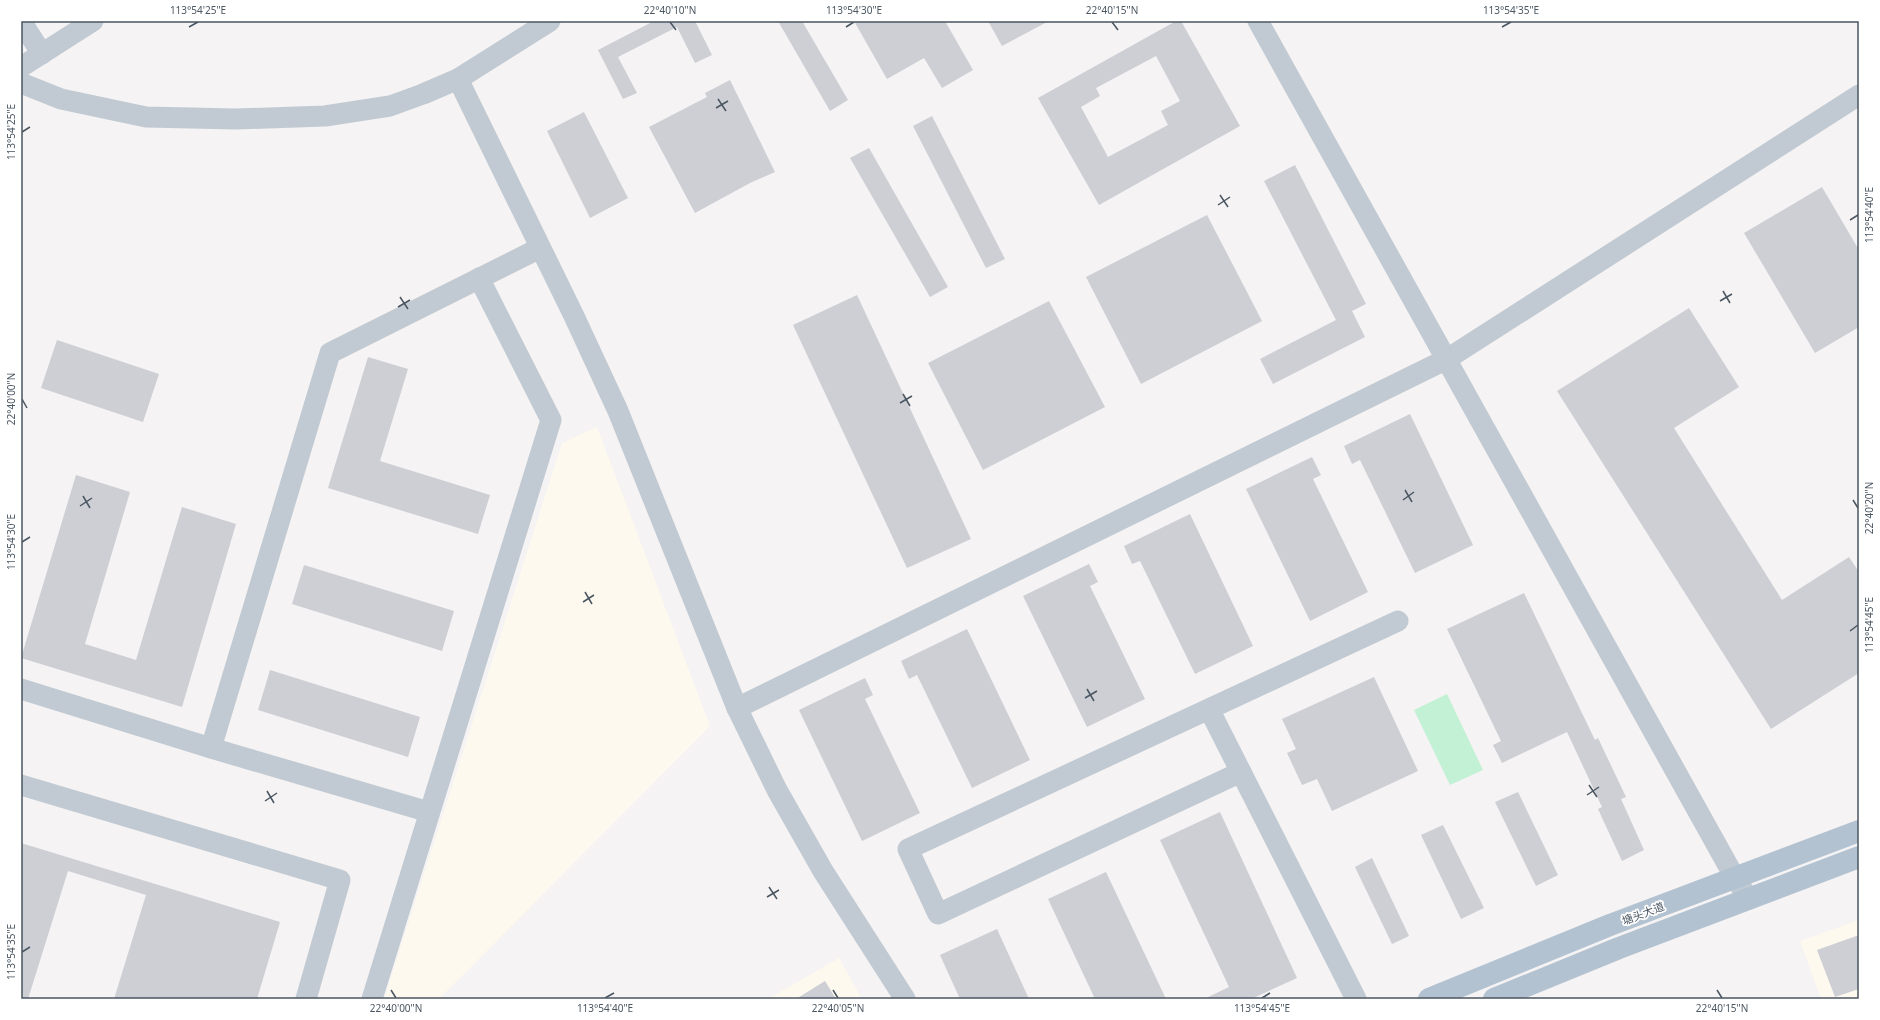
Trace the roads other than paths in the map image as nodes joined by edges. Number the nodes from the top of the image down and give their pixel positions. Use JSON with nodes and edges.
{"nodes":[{"id":1,"x":21,"y":21,"type":"edge"},
{"id":2,"x":93,"y":21,"type":"edge"},
{"id":3,"x":550,"y":21,"type":"edge"},
{"id":4,"x":1258,"y":21,"type":"edge"},
{"id":5,"x":42,"y":54,"type":"junction"},
{"id":6,"x":21,"y":67,"type":"edge"},
{"id":7,"x":458,"y":79,"type":"junction"},
{"id":8,"x":21,"y":83,"type":"edge"},
{"id":9,"x":1859,"y":95,"type":"edge"},
{"id":10,"x":540,"y":248,"type":"junction"},
{"id":11,"x":479,"y":278,"type":"junction"},
{"id":12,"x":1447,"y":359,"type":"junction"},
{"id":13,"x":1398,"y":622,"type":"dead end"},
{"id":14,"x":21,"y":690,"type":"edge"},
{"id":15,"x":737,"y":708,"type":"junction"},
{"id":16,"x":1209,"y":709,"type":"junction"},
{"id":17,"x":212,"y":748,"type":"junction"},
{"id":18,"x":1242,"y":772,"type":"junction"},
{"id":19,"x":21,"y":785,"type":"edge"},
{"id":20,"x":429,"y":812,"type":"junction"},
{"id":21,"x":1859,"y":831,"type":"edge"},
{"id":22,"x":1859,"y":857,"type":"edge"},
{"id":23,"x":1735,"y":878,"type":"junction"},
{"id":24,"x":1749,"y":899,"type":"junction"},
{"id":25,"x":306,"y":999,"type":"edge"},
{"id":26,"x":372,"y":999,"type":"edge"},
{"id":27,"x":905,"y":999,"type":"edge"},
{"id":28,"x":1356,"y":999,"type":"edge"},
{"id":29,"x":1429,"y":999,"type":"edge"},
{"id":30,"x":1494,"y":999,"type":"edge"}],
"edges":[{"from":1,"to":5,"type":"street"},
{"from":2,"to":5,"type":"street"},
{"from":3,"to":7,"type":"street"},
{"from":4,"to":12,"type":"street"},
{"from":5,"to":6,"type":"street"},
{"from":7,"to":8,"type":"street"},
{"from":7,"to":10,"type":"street"},
{"from":9,"to":12,"type":"street"},
{"from":10,"to":11,"type":"street"},
{"from":10,"to":15,"type":"street"},
{"from":11,"to":17,"type":"street"},
{"from":11,"to":20,"type":"street"},
{"from":12,"to":15,"type":"street"},
{"from":12,"to":23,"type":"street"},
{"from":13,"to":16,"type":"street"},
{"from":14,"to":17,"type":"street"},
{"from":15,"to":27,"type":"street"},
{"from":16,"to":18,"type":"street"},
{"from":16,"to":18,"type":"street"},
{"from":17,"to":20,"type":"street"},
{"from":18,"to":28,"type":"street"},
{"from":19,"to":25,"type":"street"},
{"from":20,"to":26,"type":"street"},
{"from":21,"to":23,"type":"main road","name":"塘头大道"},
{"from":22,"to":24,"type":"main road"},
{"from":23,"to":24,"type":"street"},
{"from":23,"to":29,"type":"main road","name":"塘头大道"},
{"from":24,"to":30,"type":"main road"}]}
